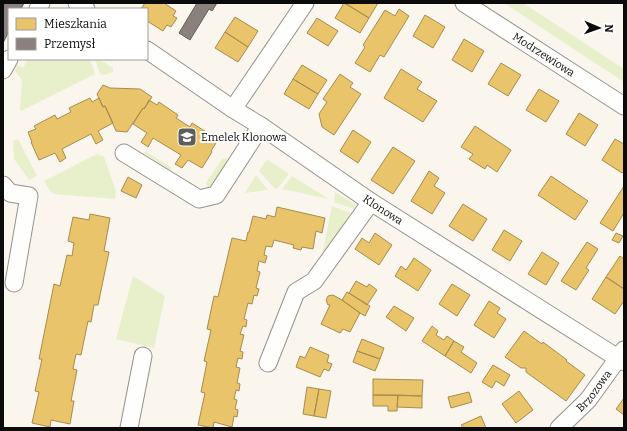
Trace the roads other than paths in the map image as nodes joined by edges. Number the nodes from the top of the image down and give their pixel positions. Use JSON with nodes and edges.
{"nodes":[{"id":1,"x":305,"y":3,"type":"edge"},
{"id":2,"x":464,"y":3,"type":"edge"},
{"id":3,"x":148,"y":51,"type":"edge"},
{"id":4,"x":8,"y":60,"type":"edge"},
{"id":5,"x":3,"y":70,"type":"edge"},
{"id":6,"x":624,"y":106,"type":"edge"},
{"id":7,"x":234,"y":109,"type":"junction"},
{"id":8,"x":261,"y":126,"type":"junction"},
{"id":9,"x":124,"y":153,"type":"dead end"},
{"id":10,"x":3,"y":185,"type":"edge"},
{"id":11,"x":371,"y":202,"type":"junction"},
{"id":12,"x":14,"y":283,"type":"dead end"},
{"id":13,"x":143,"y":356,"type":"dead end"},
{"id":14,"x":622,"y":357,"type":"edge"},
{"id":15,"x":268,"y":363,"type":"dead end"},
{"id":16,"x":129,"y":428,"type":"edge"},
{"id":17,"x":560,"y":428,"type":"edge"}],
"edges":[{"from":1,"to":7,"type":"street"},
{"from":2,"to":6,"type":"street","name":"Modrzewiowa"},
{"from":3,"to":7,"type":"street","name":"Klonowa"},
{"from":4,"to":5,"type":"street"},
{"from":7,"to":8,"type":"street","name":"Klonowa"},
{"from":8,"to":9,"type":"street"},
{"from":8,"to":11,"type":"street","name":"Klonowa"},
{"from":10,"to":12,"type":"street"},
{"from":11,"to":14,"type":"street","name":"Klonowa"},
{"from":11,"to":15,"type":"street"},
{"from":13,"to":16,"type":"street"},
{"from":14,"to":17,"type":"street","name":"Brzozowa"}]}
